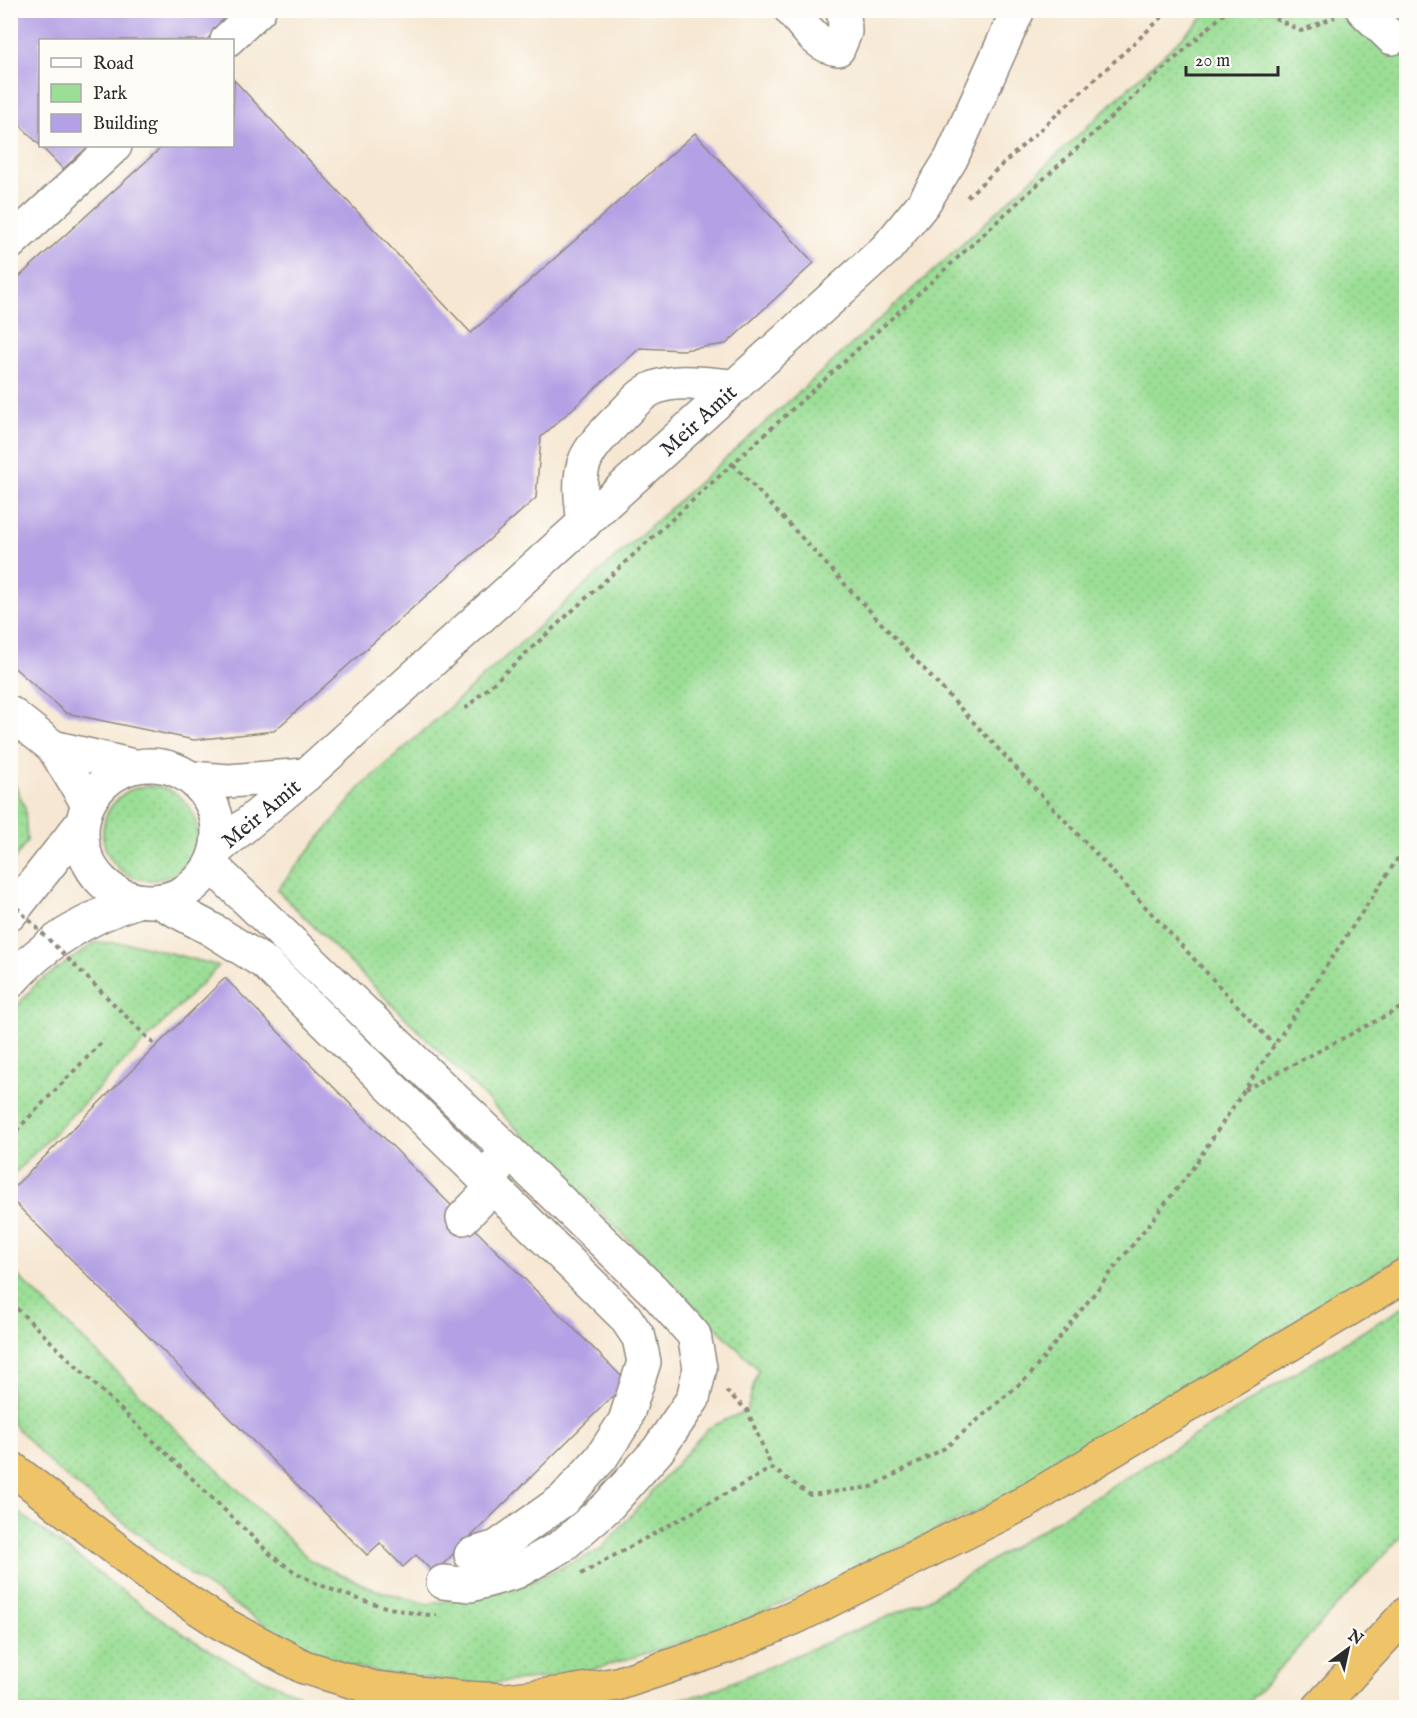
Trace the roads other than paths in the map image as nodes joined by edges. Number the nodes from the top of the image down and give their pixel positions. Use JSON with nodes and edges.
{"nodes":[{"id":1,"x":259,"y":10,"type":"edge"},
{"id":2,"x":791,"y":10,"type":"edge"},
{"id":3,"x":844,"y":10,"type":"edge"},
{"id":4,"x":1018,"y":10,"type":"edge"},
{"id":5,"x":1350,"y":13,"type":"edge"},
{"id":6,"x":1392,"y":38,"type":"dead end"},
{"id":7,"x":228,"y":39,"type":"edge"},
{"id":8,"x":114,"y":147,"type":"edge"},
{"id":9,"x":10,"y":243,"type":"edge"},
{"id":10,"x":736,"y":387,"type":"junction"},
{"id":11,"x":584,"y":524,"type":"junction"},
{"id":12,"x":10,"y":713,"type":"edge"},
{"id":13,"x":53,"y":747,"type":"junction"},
{"id":14,"x":134,"y":766,"type":"junction"},
{"id":15,"x":306,"y":775,"type":"junction"},
{"id":16,"x":191,"y":778,"type":"junction"},
{"id":17,"x":85,"y":813,"type":"junction"},
{"id":18,"x":214,"y":857,"type":"junction"},
{"id":19,"x":147,"y":901,"type":"junction"},
{"id":20,"x":10,"y":914,"type":"edge"},
{"id":21,"x":10,"y":982,"type":"edge"},
{"id":22,"x":498,"y":1140,"type":"junction"},
{"id":23,"x":493,"y":1187,"type":"junction"},
{"id":24,"x":464,"y":1218,"type":"dead end"},
{"id":25,"x":1407,"y":1275,"type":"edge"},
{"id":26,"x":10,"y":1467,"type":"edge"},
{"id":27,"x":471,"y":1555,"type":"dead end"},
{"id":28,"x":443,"y":1582,"type":"dead end"},
{"id":29,"x":1407,"y":1614,"type":"edge"},
{"id":30,"x":1318,"y":1707,"type":"edge"}],
"edges":[{"from":1,"to":7,"type":"street"},
{"from":2,"to":3,"type":"street"},
{"from":4,"to":10,"type":"street","name":"Meir Amit"},
{"from":5,"to":6,"type":"street"},
{"from":8,"to":9,"type":"street"},
{"from":10,"to":11,"type":"street","name":"Meir Amit"},
{"from":10,"to":11,"type":"street"},
{"from":11,"to":15,"type":"street","name":"Meir Amit"},
{"from":12,"to":13,"type":"street"},
{"from":13,"to":14,"type":"street"},
{"from":13,"to":17,"type":"street"},
{"from":14,"to":16,"type":"street"},
{"from":14,"to":17,"type":"street"},
{"from":15,"to":16,"type":"street","name":"Meir Amit"},
{"from":15,"to":18,"type":"street","name":"Meir Amit"},
{"from":16,"to":18,"type":"street"},
{"from":17,"to":19,"type":"street"},
{"from":17,"to":20,"type":"street"},
{"from":18,"to":19,"type":"street"},
{"from":18,"to":22,"type":"street"},
{"from":19,"to":21,"type":"street"},
{"from":19,"to":23,"type":"street"},
{"from":22,"to":23,"type":"street"},
{"from":22,"to":28,"type":"street"},
{"from":23,"to":24,"type":"street"},
{"from":23,"to":27,"type":"street"},
{"from":25,"to":26,"type":"highway"},
{"from":29,"to":30,"type":"highway"}]}
